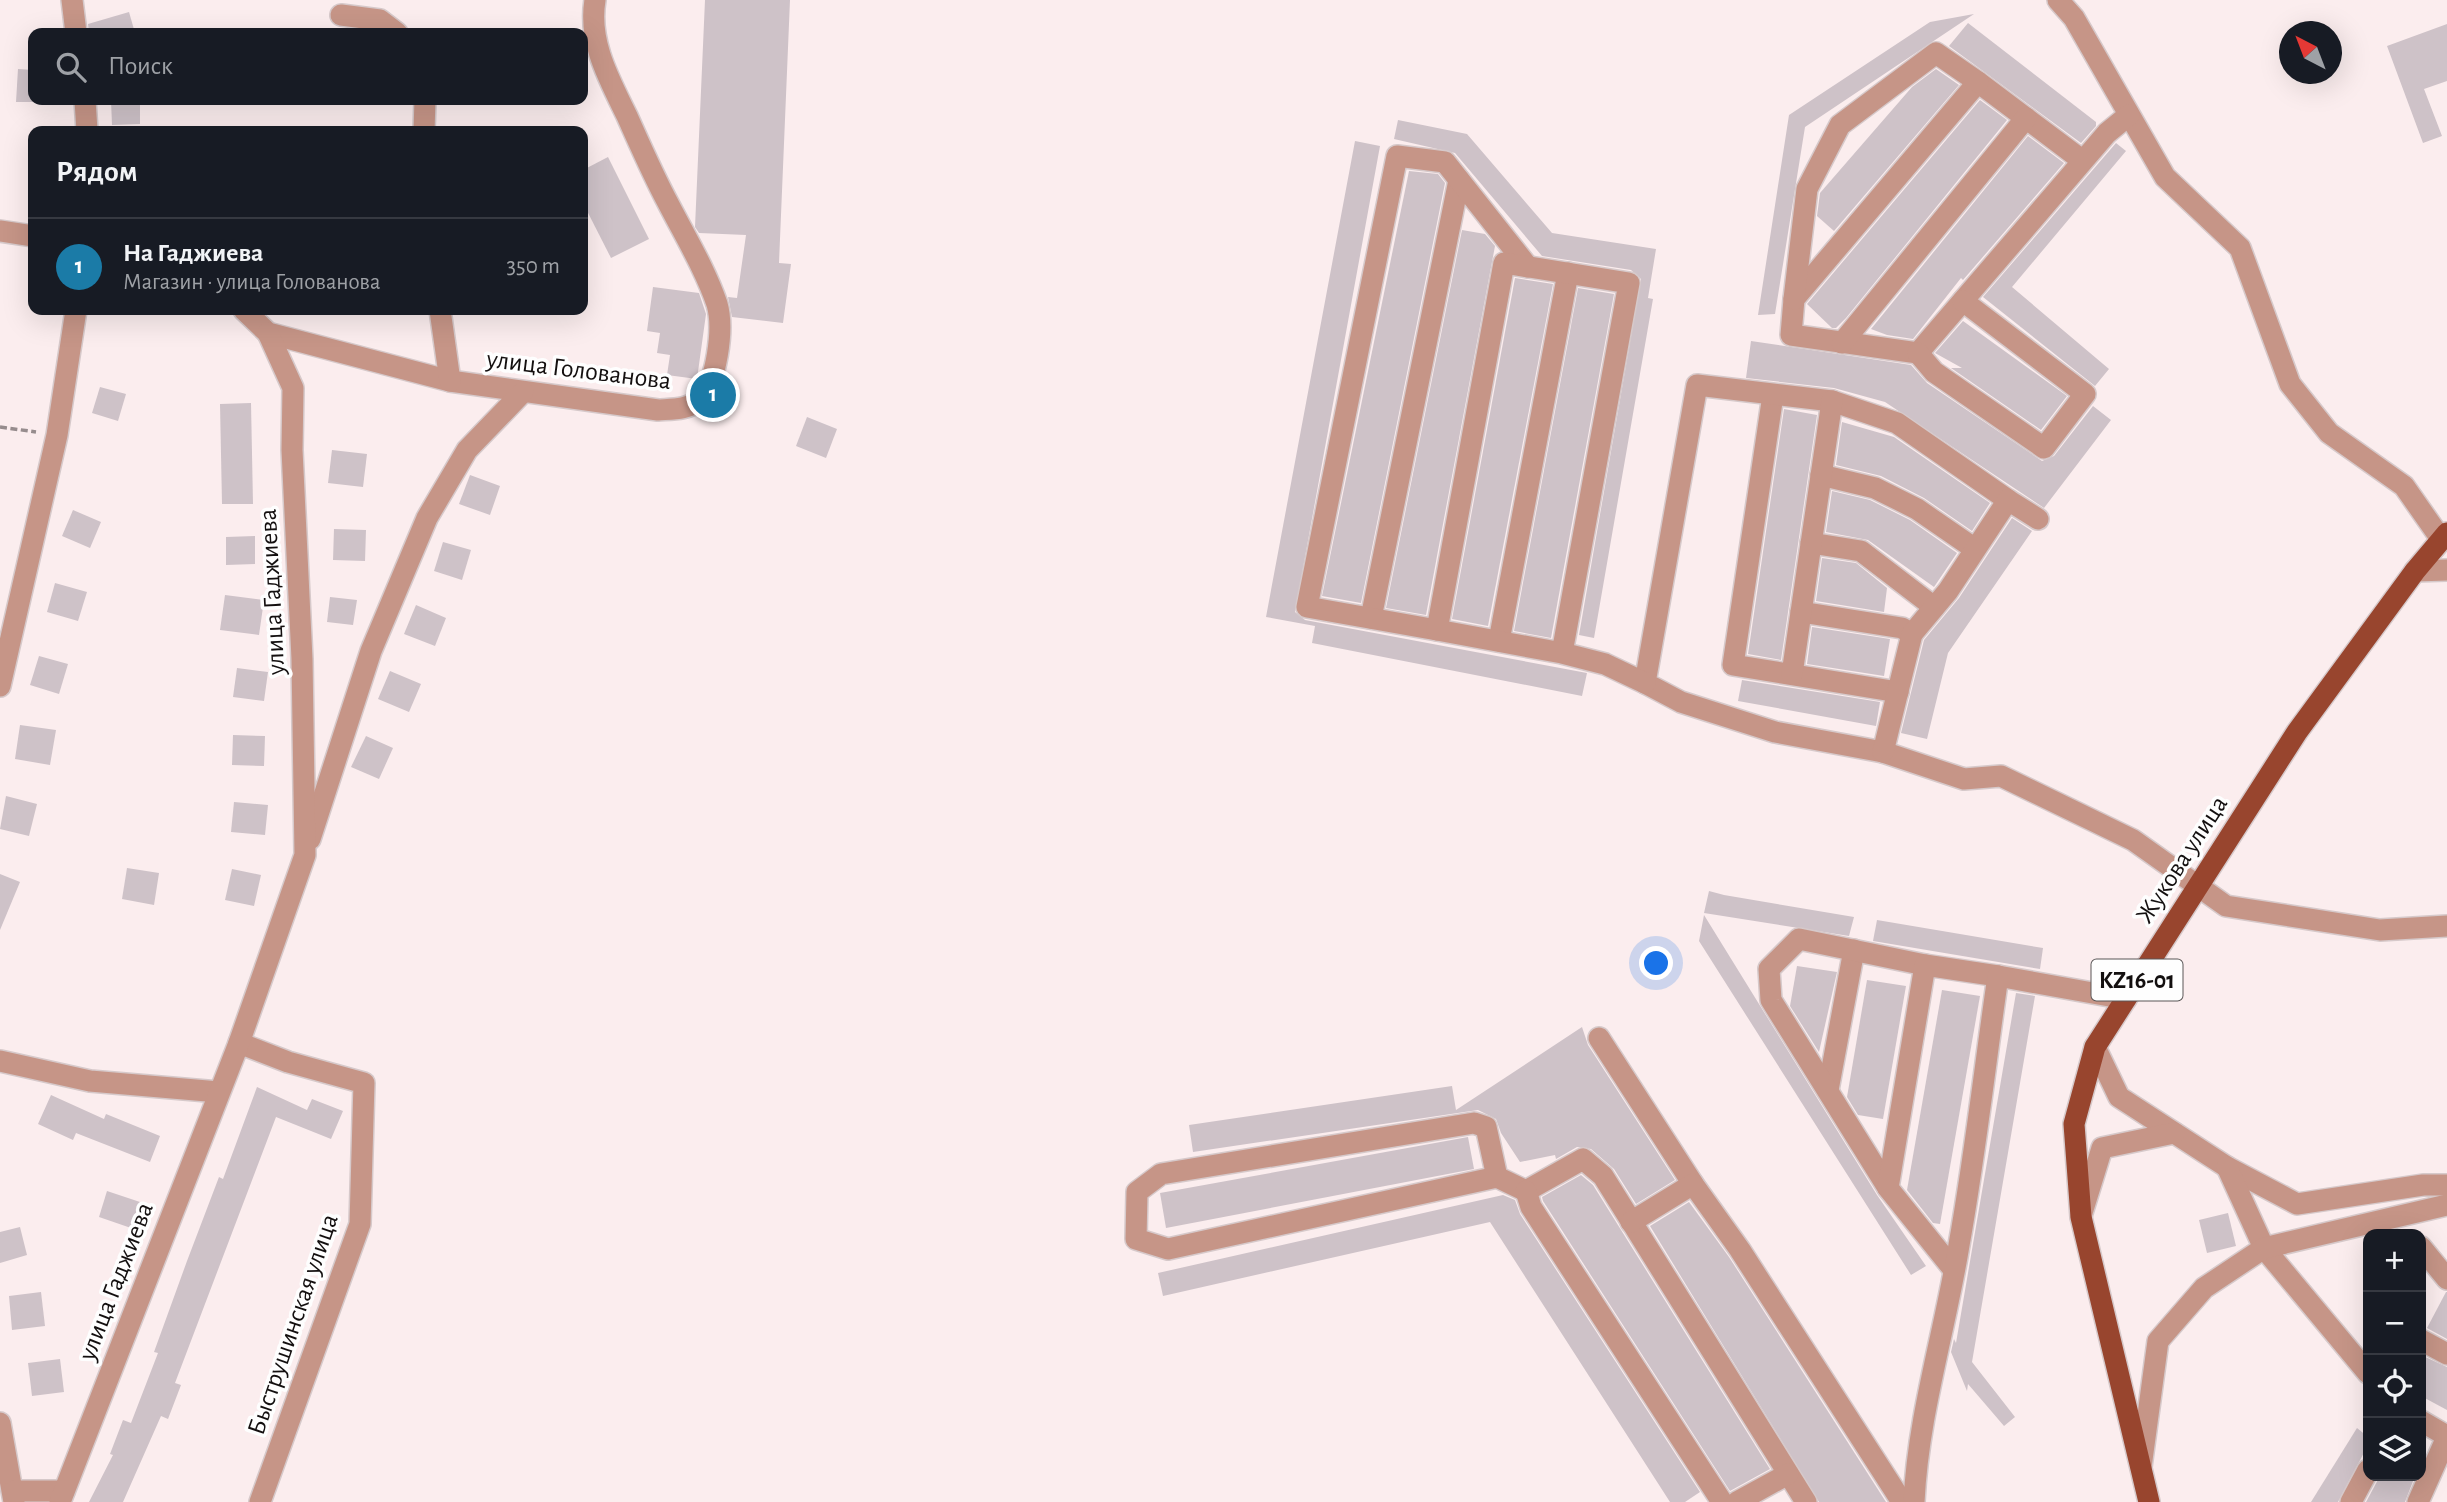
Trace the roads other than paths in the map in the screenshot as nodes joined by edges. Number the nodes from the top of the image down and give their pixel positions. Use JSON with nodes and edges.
{"nodes":[{"id":1,"x":72,"y":0,"type":"edge"},
{"id":2,"x":595,"y":0,"type":"edge"},
{"id":3,"x":2058,"y":0,"type":"edge"},
{"id":4,"x":2074,"y":9,"type":"edge"},
{"id":5,"x":341,"y":15,"type":"dead end"},
{"id":6,"x":75,"y":28,"type":"edge"},
{"id":7,"x":390,"y":28,"type":"edge"},
{"id":8,"x":1978,"y":82,"type":"junction"},
{"id":9,"x":85,"y":105,"type":"edge"},
{"id":10,"x":425,"y":105,"type":"edge"},
{"id":11,"x":2129,"y":115,"type":"junction"},
{"id":12,"x":2026,"y":118,"type":"junction"},
{"id":13,"x":88,"y":126,"type":"edge"},
{"id":14,"x":424,"y":126,"type":"edge"},
{"id":15,"x":2083,"y":161,"type":"junction"},
{"id":16,"x":1459,"y":180,"type":"junction"},
{"id":17,"x":0,"y":231,"type":"edge"},
{"id":18,"x":28,"y":235,"type":"edge"},
{"id":19,"x":1528,"y":267,"type":"junction"},
{"id":20,"x":1568,"y":273,"type":"junction"},
{"id":21,"x":1794,"y":299,"type":"junction"},
{"id":22,"x":1963,"y":300,"type":"junction"},
{"id":23,"x":75,"y":315,"type":"edge"},
{"id":24,"x":249,"y":315,"type":"edge"},
{"id":25,"x":441,"y":315,"type":"edge"},
{"id":26,"x":268,"y":333,"type":"junction"},
{"id":27,"x":1842,"y":342,"type":"junction"},
{"id":28,"x":1918,"y":353,"type":"junction"},
{"id":29,"x":450,"y":381,"type":"junction"},
{"id":30,"x":523,"y":392,"type":"junction"},
{"id":31,"x":1773,"y":395,"type":"junction"},
{"id":32,"x":1832,"y":401,"type":"junction"},
{"id":33,"x":1821,"y":475,"type":"junction"},
{"id":34,"x":2008,"y":500,"type":"junction"},
{"id":35,"x":2038,"y":519,"type":"dead end"},
{"id":36,"x":2444,"y":536,"type":"edge"},
{"id":37,"x":1811,"y":543,"type":"junction"},
{"id":38,"x":1975,"y":549,"type":"junction"},
{"id":39,"x":2415,"y":570,"type":"junction"},
{"id":40,"x":2447,"y":570,"type":"edge"},
{"id":41,"x":1934,"y":607,"type":"junction"},
{"id":42,"x":1801,"y":612,"type":"junction"},
{"id":43,"x":1371,"y":618,"type":"junction"},
{"id":44,"x":1437,"y":630,"type":"junction"},
{"id":45,"x":1912,"y":634,"type":"junction"},
{"id":46,"x":1499,"y":641,"type":"junction"},
{"id":47,"x":1562,"y":653,"type":"junction"},
{"id":48,"x":1792,"y":674,"type":"junction"},
{"id":49,"x":1645,"y":683,"type":"junction"},
{"id":50,"x":0,"y":686,"type":"edge"},
{"id":51,"x":1898,"y":692,"type":"junction"},
{"id":52,"x":1883,"y":752,"type":"junction"},
{"id":53,"x":305,"y":855,"type":"junction"},
{"id":54,"x":2195,"y":886,"type":"junction"},
{"id":55,"x":2447,"y":926,"type":"edge"},
{"id":56,"x":1854,"y":950,"type":"junction"},
{"id":57,"x":1925,"y":965,"type":"junction"},
{"id":58,"x":1998,"y":976,"type":"junction"},
{"id":59,"x":2126,"y":999,"type":"junction"},
{"id":60,"x":1599,"y":1038,"type":"dead end"},
{"id":61,"x":239,"y":1043,"type":"junction"},
{"id":62,"x":2095,"y":1047,"type":"junction"},
{"id":63,"x":0,"y":1061,"type":"edge"},
{"id":64,"x":1828,"y":1090,"type":"junction"},
{"id":65,"x":219,"y":1093,"type":"junction"},
{"id":66,"x":2174,"y":1133,"type":"junction"},
{"id":67,"x":2227,"y":1167,"type":"junction"},
{"id":68,"x":1497,"y":1177,"type":"junction"},
{"id":69,"x":1693,"y":1184,"type":"junction"},
{"id":70,"x":2447,"y":1185,"type":"edge"},
{"id":71,"x":1888,"y":1188,"type":"junction"},
{"id":72,"x":1526,"y":1191,"type":"junction"},
{"id":73,"x":2447,"y":1205,"type":"edge"},
{"id":74,"x":2081,"y":1217,"type":"junction"},
{"id":75,"x":2396,"y":1217,"type":"junction"},
{"id":76,"x":1631,"y":1222,"type":"junction"},
{"id":77,"x":2406,"y":1229,"type":"edge"},
{"id":78,"x":2264,"y":1248,"type":"junction"},
{"id":79,"x":2426,"y":1253,"type":"edge"},
{"id":80,"x":1954,"y":1270,"type":"junction"},
{"id":81,"x":2447,"y":1279,"type":"edge"},
{"id":82,"x":2426,"y":1343,"type":"edge"},
{"id":83,"x":2447,"y":1354,"type":"edge"},
{"id":84,"x":2363,"y":1367,"type":"edge"},
{"id":85,"x":0,"y":1423,"type":"edge"},
{"id":86,"x":2426,"y":1424,"type":"edge"},
{"id":87,"x":2447,"y":1436,"type":"edge"},
{"id":88,"x":1788,"y":1474,"type":"junction"},
{"id":89,"x":2140,"y":1476,"type":"junction"},
{"id":90,"x":2363,"y":1479,"type":"edge"},
{"id":91,"x":62,"y":1496,"type":"edge"},
{"id":92,"x":14,"y":1497,"type":"edge"},
{"id":93,"x":260,"y":1502,"type":"edge"},
{"id":94,"x":1722,"y":1502,"type":"edge"},
{"id":95,"x":1737,"y":1502,"type":"edge"},
{"id":96,"x":1806,"y":1502,"type":"edge"},
{"id":97,"x":1902,"y":1502,"type":"edge"},
{"id":98,"x":1914,"y":1502,"type":"edge"},
{"id":99,"x":2149,"y":1502,"type":"edge"},
{"id":100,"x":2351,"y":1502,"type":"edge"},
{"id":101,"x":2417,"y":1502,"type":"edge"}],
"edges":[{"from":1,"to":6,"type":"street"},
{"from":2,"to":30,"type":"street","name":"улица Голованова"},
{"from":3,"to":4,"type":"street"},
{"from":4,"to":11,"type":"street"},
{"from":5,"to":7,"type":"street"},
{"from":8,"to":12,"type":"street"},
{"from":8,"to":21,"type":"street"},
{"from":8,"to":21,"type":"street"},
{"from":9,"to":13,"type":"street"},
{"from":10,"to":14,"type":"street"},
{"from":11,"to":15,"type":"street"},
{"from":11,"to":36,"type":"street"},
{"from":12,"to":15,"type":"street"},
{"from":12,"to":27,"type":"street"},
{"from":15,"to":22,"type":"street"},
{"from":16,"to":19,"type":"street"},
{"from":16,"to":43,"type":"street"},
{"from":16,"to":43,"type":"street"},
{"from":17,"to":18,"type":"street"},
{"from":19,"to":20,"type":"street"},
{"from":19,"to":44,"type":"street"},
{"from":20,"to":46,"type":"street"},
{"from":20,"to":47,"type":"street"},
{"from":21,"to":27,"type":"street"},
{"from":22,"to":28,"type":"street"},
{"from":22,"to":28,"type":"street"},
{"from":23,"to":50,"type":"street"},
{"from":24,"to":26,"type":"street","name":"улица Голованова"},
{"from":25,"to":29,"type":"street"},
{"from":26,"to":29,"type":"street","name":"улица Голованова"},
{"from":26,"to":53,"type":"street","name":"улица Гаджиева"},
{"from":27,"to":28,"type":"street"},
{"from":29,"to":30,"type":"street","name":"улица Голованова"},
{"from":30,"to":53,"type":"street","name":"улица Гаджиева"},
{"from":31,"to":32,"type":"street"},
{"from":31,"to":48,"type":"street"},
{"from":31,"to":49,"type":"street"},
{"from":32,"to":33,"type":"street"},
{"from":32,"to":34,"type":"street"},
{"from":33,"to":37,"type":"street"},
{"from":33,"to":38,"type":"street"},
{"from":34,"to":35,"type":"street"},
{"from":34,"to":38,"type":"street"},
{"from":36,"to":39,"type":"main road","name":"Жукова улица","number":"KZ16-01"},
{"from":37,"to":41,"type":"street"},
{"from":37,"to":42,"type":"street"},
{"from":38,"to":41,"type":"street"},
{"from":39,"to":40,"type":"street"},
{"from":39,"to":54,"type":"main road","name":"Жукова улица","number":"KZ16-01"},
{"from":41,"to":45,"type":"street"},
{"from":42,"to":45,"type":"street"},
{"from":42,"to":48,"type":"street"},
{"from":43,"to":44,"type":"street"},
{"from":44,"to":46,"type":"street"},
{"from":45,"to":51,"type":"street"},
{"from":46,"to":47,"type":"street"},
{"from":47,"to":49,"type":"street"},
{"from":48,"to":51,"type":"street"},
{"from":49,"to":52,"type":"street"},
{"from":51,"to":52,"type":"street"},
{"from":52,"to":54,"type":"street"},
{"from":53,"to":61,"type":"street","name":"улица Гаджиева"},
{"from":54,"to":55,"type":"street"},
{"from":54,"to":59,"type":"main road","name":"Жукова улица","number":"KZ16-01"},
{"from":56,"to":57,"type":"street"},
{"from":56,"to":64,"type":"street"},
{"from":56,"to":64,"type":"street"},
{"from":57,"to":58,"type":"street"},
{"from":57,"to":71,"type":"street"},
{"from":58,"to":59,"type":"street"},
{"from":58,"to":80,"type":"street"},
{"from":59,"to":62,"type":"main road","name":"Жукова улица","number":"KZ16-01"},
{"from":60,"to":69,"type":"street"},
{"from":61,"to":65,"type":"street","name":"улица Гаджиева"},
{"from":61,"to":93,"type":"street","name":"Быструшинская улица"},
{"from":62,"to":66,"type":"street"},
{"from":62,"to":74,"type":"main road","name":"Жукова улица","number":"KZ16-01"},
{"from":63,"to":65,"type":"street"},
{"from":64,"to":71,"type":"street"},
{"from":65,"to":91,"type":"street","name":"улица Гаджиева"},
{"from":66,"to":67,"type":"street"},
{"from":66,"to":74,"type":"street"},
{"from":67,"to":70,"type":"street"},
{"from":67,"to":78,"type":"street"},
{"from":68,"to":68,"type":"street"},
{"from":68,"to":72,"type":"street"},
{"from":69,"to":76,"type":"street"},
{"from":69,"to":97,"type":"street"},
{"from":71,"to":80,"type":"street"},
{"from":72,"to":76,"type":"street"},
{"from":72,"to":94,"type":"street"},
{"from":73,"to":75,"type":"street"},
{"from":74,"to":89,"type":"main road","name":"Жукова улица","number":"KZ16-01"},
{"from":75,"to":77,"type":"street"},
{"from":75,"to":78,"type":"street"},
{"from":76,"to":88,"type":"street"},
{"from":78,"to":84,"type":"street"},
{"from":78,"to":89,"type":"street"},
{"from":79,"to":81,"type":"street"},
{"from":80,"to":98,"type":"street"},
{"from":82,"to":83,"type":"street"},
{"from":85,"to":92,"type":"street"},
{"from":86,"to":87,"type":"street"},
{"from":87,"to":101,"type":"street"},
{"from":88,"to":95,"type":"street"},
{"from":88,"to":96,"type":"street"},
{"from":89,"to":99,"type":"main road","name":"Жукова улица","number":"KZ16-01"},
{"from":90,"to":100,"type":"street"},
{"from":91,"to":92,"type":"street","name":"улица Гаджиева"}]}
